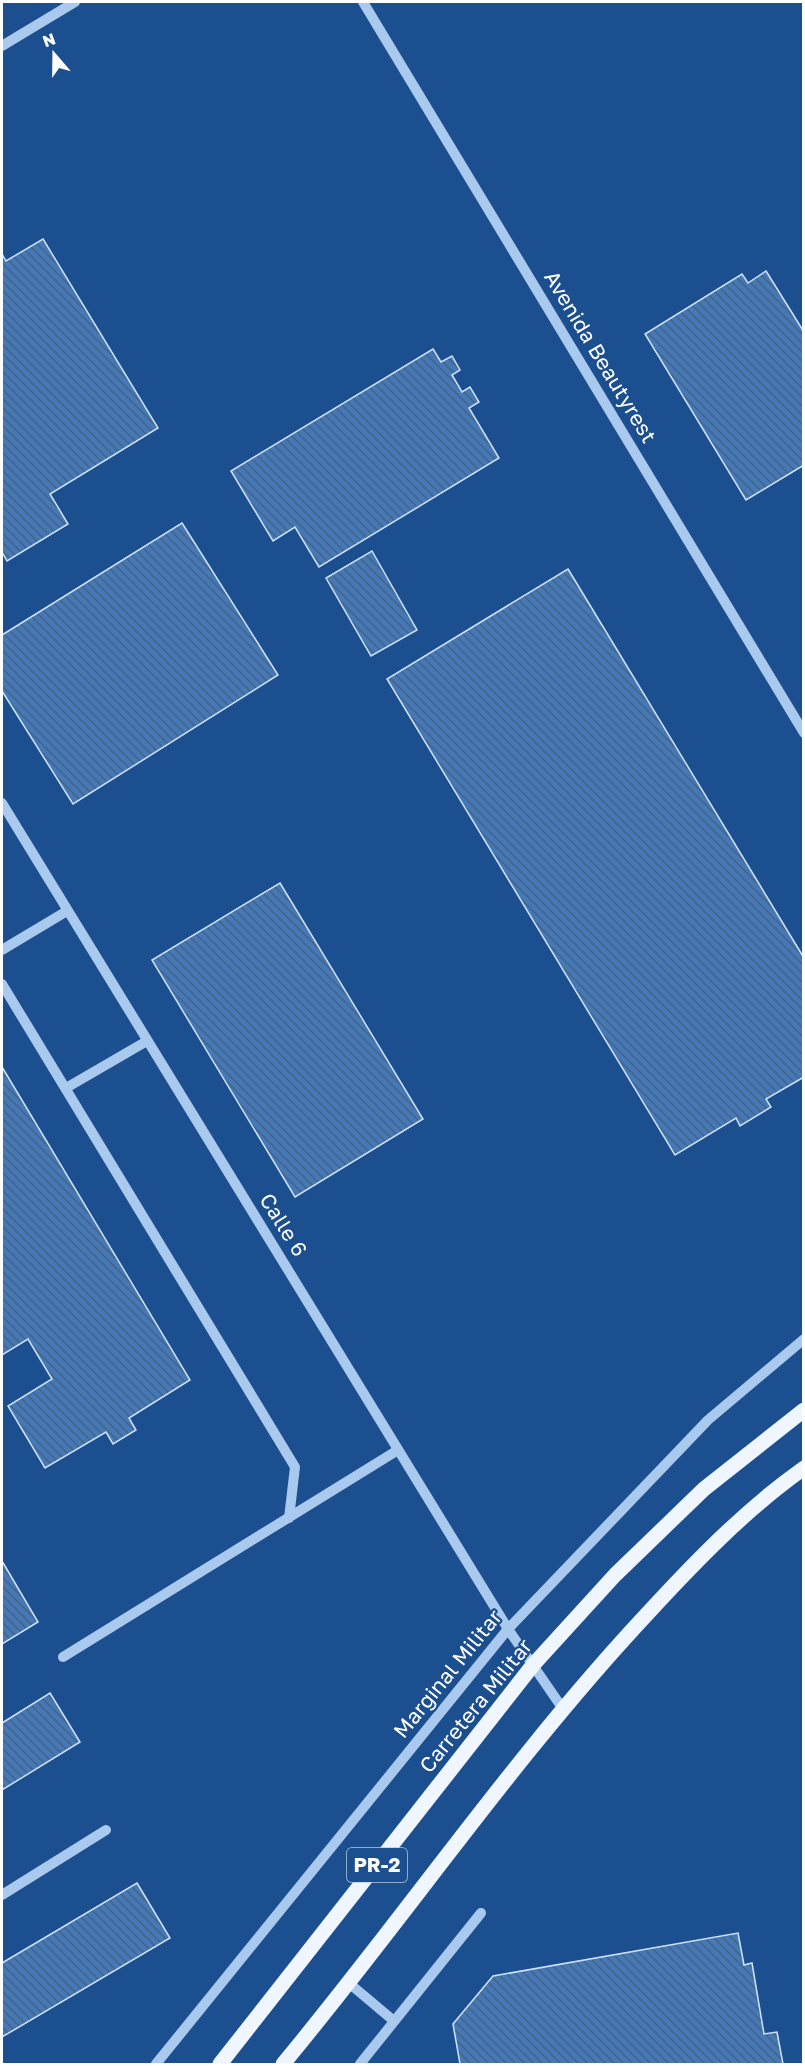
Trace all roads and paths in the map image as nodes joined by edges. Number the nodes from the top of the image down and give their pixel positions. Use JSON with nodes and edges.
{"nodes":[{"id":1,"x":75,"y":2,"type":"edge"},
{"id":2,"x":363,"y":2,"type":"edge"},
{"id":3,"x":2,"y":46,"type":"edge"},
{"id":4,"x":804,"y":733,"type":"edge"},
{"id":5,"x":2,"y":803,"type":"edge"},
{"id":6,"x":67,"y":911,"type":"junction"},
{"id":7,"x":2,"y":950,"type":"edge"},
{"id":8,"x":2,"y":984,"type":"edge"},
{"id":9,"x":147,"y":1041,"type":"junction"},
{"id":10,"x":66,"y":1088,"type":"junction"},
{"id":11,"x":804,"y":1339,"type":"edge"},
{"id":12,"x":804,"y":1410,"type":"edge"},
{"id":13,"x":398,"y":1450,"type":"junction"},
{"id":14,"x":804,"y":1468,"type":"edge"},
{"id":15,"x":289,"y":1518,"type":"junction"},
{"id":16,"x":508,"y":1629,"type":"junction"},
{"id":17,"x":63,"y":1657,"type":"dead end"},
{"id":18,"x":533,"y":1665,"type":"junction"},
{"id":19,"x":563,"y":1709,"type":"junction"},
{"id":20,"x":106,"y":1830,"type":"dead end"},
{"id":21,"x":2,"y":1895,"type":"edge"},
{"id":22,"x":481,"y":1913,"type":"dead end"},
{"id":23,"x":350,"y":1984,"type":"junction"},
{"id":24,"x":394,"y":2021,"type":"junction"},
{"id":25,"x":156,"y":2064,"type":"edge"},
{"id":26,"x":220,"y":2064,"type":"edge"},
{"id":27,"x":283,"y":2064,"type":"edge"},
{"id":28,"x":360,"y":2064,"type":"edge"}],
"edges":[{"from":1,"to":3,"type":"street"},
{"from":2,"to":4,"type":"street","name":"Avenida Beautyrest"},
{"from":5,"to":6,"type":"street","name":"Calle 6"},
{"from":6,"to":7,"type":"street"},
{"from":6,"to":9,"type":"street","name":"Calle 6"},
{"from":8,"to":10,"type":"street"},
{"from":9,"to":10,"type":"street"},
{"from":9,"to":13,"type":"street","name":"Calle 6"},
{"from":10,"to":15,"type":"street"},
{"from":11,"to":16,"type":"street","name":"Marginal Militar"},
{"from":12,"to":18,"type":"main road","name":"Carretera Militar","number":"PR-2"},
{"from":13,"to":15,"type":"street"},
{"from":13,"to":16,"type":"street","name":"Calle 6"},
{"from":14,"to":19,"type":"main road","number":"PR-2"},
{"from":15,"to":17,"type":"street"},
{"from":16,"to":18,"type":"street","name":"Calle 6"},
{"from":16,"to":25,"type":"street","name":"Marginal Militar"},
{"from":18,"to":19,"type":"street","name":"Calle 6"},
{"from":18,"to":26,"type":"main road","name":"Carretera Militar","number":"PR-2"},
{"from":19,"to":23,"type":"main road","number":"PR-2"},
{"from":20,"to":21,"type":"street"},
{"from":22,"to":24,"type":"street"},
{"from":23,"to":24,"type":"street"},
{"from":23,"to":27,"type":"main road","number":"PR-2"},
{"from":24,"to":28,"type":"street"}]}
